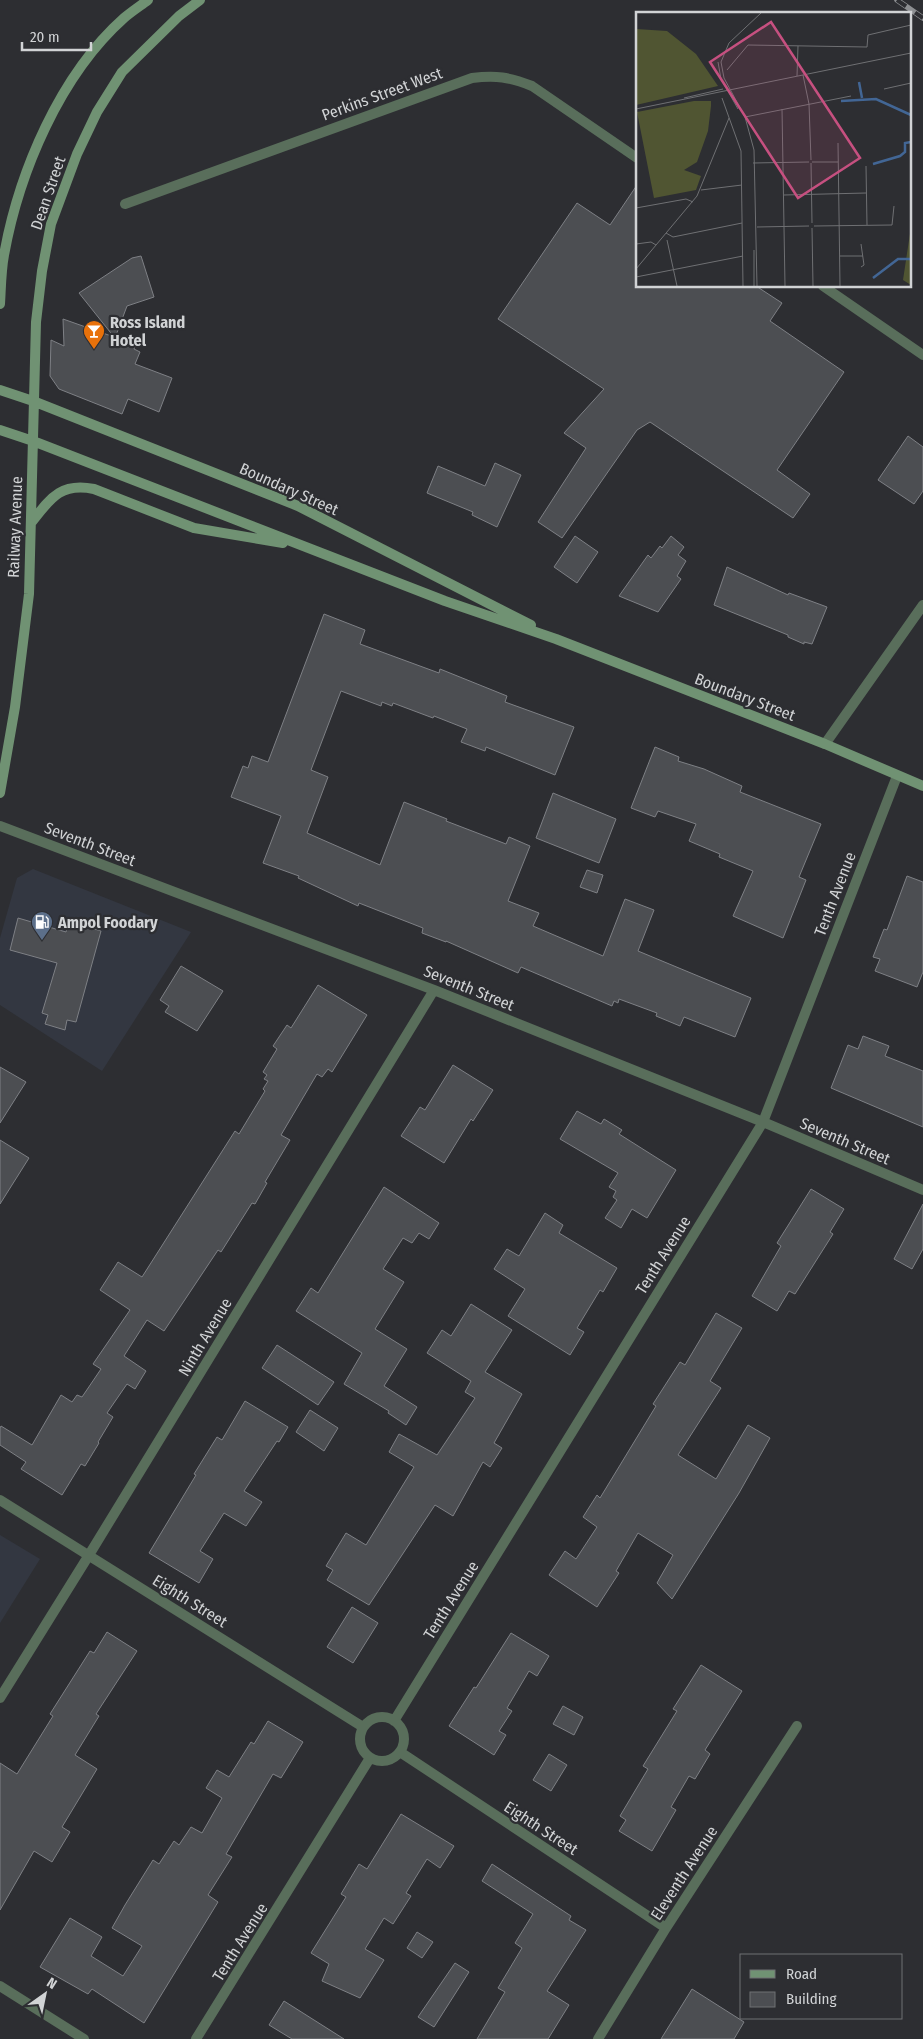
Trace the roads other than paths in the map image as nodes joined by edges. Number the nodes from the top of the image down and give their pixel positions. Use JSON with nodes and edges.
{"nodes":[{"id":1,"x":148,"y":0,"type":"edge"},
{"id":2,"x":200,"y":0,"type":"edge"},
{"id":3,"x":636,"y":157,"type":"edge"},
{"id":4,"x":125,"y":204,"type":"dead end"},
{"id":5,"x":1,"y":276,"type":"edge"},
{"id":6,"x":826,"y":288,"type":"edge"},
{"id":7,"x":0,"y":304,"type":"edge"},
{"id":8,"x":923,"y":355,"type":"edge"},
{"id":9,"x":0,"y":390,"type":"edge"},
{"id":10,"x":33,"y":401,"type":"junction"},
{"id":11,"x":0,"y":430,"type":"edge"},
{"id":12,"x":33,"y":441,"type":"junction"},
{"id":13,"x":31,"y":523,"type":"junction"},
{"id":14,"x":304,"y":546,"type":"junction"},
{"id":15,"x":923,"y":605,"type":"edge"},
{"id":16,"x":556,"y":639,"type":"junction"},
{"id":17,"x":825,"y":744,"type":"junction"},
{"id":18,"x":897,"y":776,"type":"junction"},
{"id":19,"x":923,"y":786,"type":"edge"},
{"id":20,"x":0,"y":792,"type":"edge"},
{"id":21,"x":0,"y":826,"type":"edge"},
{"id":22,"x":434,"y":990,"type":"junction"},
{"id":23,"x":763,"y":1122,"type":"junction"},
{"id":24,"x":923,"y":1190,"type":"edge"},
{"id":25,"x":0,"y":1500,"type":"edge"},
{"id":26,"x":89,"y":1555,"type":"junction"},
{"id":27,"x":0,"y":1698,"type":"edge"},
{"id":28,"x":394,"y":1721,"type":"junction"},
{"id":29,"x":797,"y":1726,"type":"dead end"},
{"id":30,"x":363,"y":1728,"type":"junction"},
{"id":31,"x":400,"y":1752,"type":"junction"},
{"id":32,"x":370,"y":1758,"type":"junction"},
{"id":33,"x":666,"y":1928,"type":"junction"},
{"id":34,"x":0,"y":1986,"type":"edge"},
{"id":35,"x":84,"y":2039,"type":"edge"},
{"id":36,"x":196,"y":2039,"type":"edge"},
{"id":37,"x":598,"y":2039,"type":"edge"}],
"edges":[{"from":1,"to":5,"type":"main road","name":"Dean Street"},
{"from":2,"to":10,"type":"main road","name":"Dean Street"},
{"from":3,"to":4,"type":"street","name":"Perkins Street West"},
{"from":5,"to":7,"type":"main road","name":"Dean Street"},
{"from":6,"to":8,"type":"street"},
{"from":9,"to":10,"type":"main road","name":"Boundary Street"},
{"from":10,"to":12,"type":"main road","name":"Dean Street"},
{"from":10,"to":16,"type":"main road","name":"Boundary Street"},
{"from":11,"to":12,"type":"main road","name":"Boundary Street"},
{"from":12,"to":13,"type":"main road","name":"Railway Avenue"},
{"from":12,"to":14,"type":"main road","name":"Boundary Street"},
{"from":13,"to":14,"type":"main road"},
{"from":13,"to":20,"type":"main road","name":"Railway Avenue"},
{"from":14,"to":16,"type":"main road","name":"Boundary Street"},
{"from":15,"to":17,"type":"street"},
{"from":16,"to":17,"type":"main road","name":"Boundary Street"},
{"from":17,"to":18,"type":"main road","name":"Boundary Street"},
{"from":18,"to":19,"type":"main road","name":"Boundary Street"},
{"from":18,"to":23,"type":"street","name":"Tenth Avenue"},
{"from":21,"to":22,"type":"street","name":"Seventh Street"},
{"from":22,"to":23,"type":"street","name":"Seventh Street"},
{"from":22,"to":26,"type":"street","name":"Ninth Avenue"},
{"from":23,"to":24,"type":"street","name":"Seventh Street"},
{"from":23,"to":28,"type":"street","name":"Tenth Avenue"},
{"from":25,"to":26,"type":"street","name":"Eighth Street"},
{"from":26,"to":27,"type":"street","name":"Ninth Avenue"},
{"from":26,"to":30,"type":"street","name":"Eighth Street"},
{"from":28,"to":30,"type":"street"},
{"from":28,"to":31,"type":"street"},
{"from":29,"to":33,"type":"street","name":"Eleventh Avenue"},
{"from":30,"to":32,"type":"street"},
{"from":31,"to":32,"type":"street"},
{"from":31,"to":33,"type":"street","name":"Eighth Street"},
{"from":32,"to":36,"type":"street","name":"Tenth Avenue"},
{"from":33,"to":37,"type":"street","name":"Eleventh Avenue"},
{"from":34,"to":35,"type":"street"}]}
